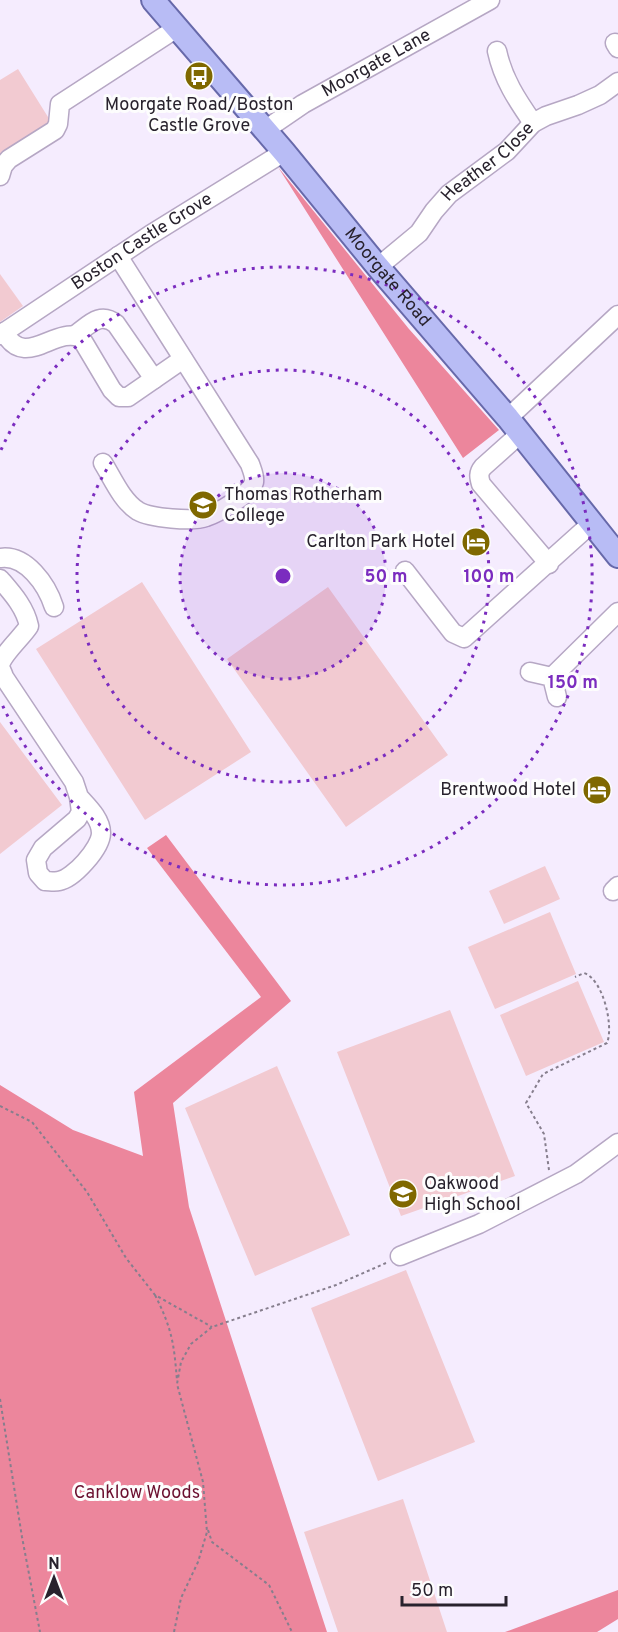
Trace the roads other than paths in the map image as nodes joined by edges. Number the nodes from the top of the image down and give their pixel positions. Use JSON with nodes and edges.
{"nodes":[{"id":1,"x":153,"y":0,"type":"edge"},
{"id":2,"x":490,"y":0,"type":"edge"},
{"id":3,"x":177,"y":28,"type":"junction"},
{"id":4,"x":497,"y":51,"type":"dead end"},
{"id":5,"x":618,"y":82,"type":"edge"},
{"id":6,"x":533,"y":123,"type":"junction"},
{"id":7,"x":265,"y":130,"type":"junction"},
{"id":8,"x":284,"y":152,"type":"junction"},
{"id":9,"x":0,"y":176,"type":"edge"},
{"id":10,"x":117,"y":256,"type":"junction"},
{"id":11,"x":378,"y":267,"type":"junction"},
{"id":12,"x":618,"y":315,"type":"edge"},
{"id":13,"x":2,"y":333,"type":"edge"},
{"id":14,"x":75,"y":335,"type":"junction"},
{"id":15,"x":183,"y":359,"type":"junction"},
{"id":16,"x":154,"y":379,"type":"junction"},
{"id":17,"x":514,"y":426,"type":"junction"},
{"id":18,"x":103,"y":463,"type":"dead end"},
{"id":19,"x":592,"y":523,"type":"junction"},
{"id":20,"x":618,"y":556,"type":"edge"},
{"id":21,"x":0,"y":558,"type":"edge"},
{"id":22,"x":549,"y":564,"type":"junction"},
{"id":23,"x":405,"y":571,"type":"dead end"},
{"id":24,"x":0,"y":579,"type":"edge"},
{"id":25,"x":54,"y":607,"type":"dead end"},
{"id":26,"x":618,"y":612,"type":"edge"},
{"id":27,"x":530,"y":672,"type":"dead end"},
{"id":28,"x":552,"y":677,"type":"junction"},
{"id":29,"x":557,"y":697,"type":"dead end"},
{"id":30,"x":79,"y":797,"type":"junction"},
{"id":31,"x":618,"y":1143,"type":"edge"},
{"id":32,"x":400,"y":1256,"type":"road end"}],
"edges":[{"from":1,"to":3,"type":"main road","name":"Moorgate Road"},
{"from":2,"to":7,"type":"street","name":"Moorgate Lane"},
{"from":3,"to":7,"type":"main road","name":"Moorgate Road"},
{"from":3,"to":9,"type":"street"},
{"from":4,"to":6,"type":"street"},
{"from":5,"to":6,"type":"street","name":"Heather Close"},
{"from":6,"to":11,"type":"street","name":"Heather Close"},
{"from":7,"to":8,"type":"main road","name":"Moorgate Road"},
{"from":8,"to":10,"type":"street","name":"Boston Castle Grove"},
{"from":8,"to":11,"type":"main road","name":"Moorgate Road"},
{"from":10,"to":13,"type":"street","name":"Boston Castle Grove"},
{"from":10,"to":15,"type":"street"},
{"from":11,"to":17,"type":"main road","name":"Moorgate Road"},
{"from":12,"to":17,"type":"street"},
{"from":13,"to":14,"type":"street"},
{"from":14,"to":16,"type":"street"},
{"from":14,"to":16,"type":"street"},
{"from":15,"to":16,"type":"street"},
{"from":15,"to":18,"type":"street"},
{"from":17,"to":19,"type":"main road","name":"Moorgate Road"},
{"from":17,"to":22,"type":"street"},
{"from":19,"to":20,"type":"main road","name":"Moorgate Road"},
{"from":19,"to":22,"type":"street"},
{"from":21,"to":25,"type":"street"},
{"from":22,"to":23,"type":"street"},
{"from":24,"to":30,"type":"street"},
{"from":26,"to":28,"type":"street"},
{"from":27,"to":28,"type":"street"},
{"from":28,"to":29,"type":"street"},
{"from":30,"to":30,"type":"street"},
{"from":31,"to":32,"type":"street"}]}
